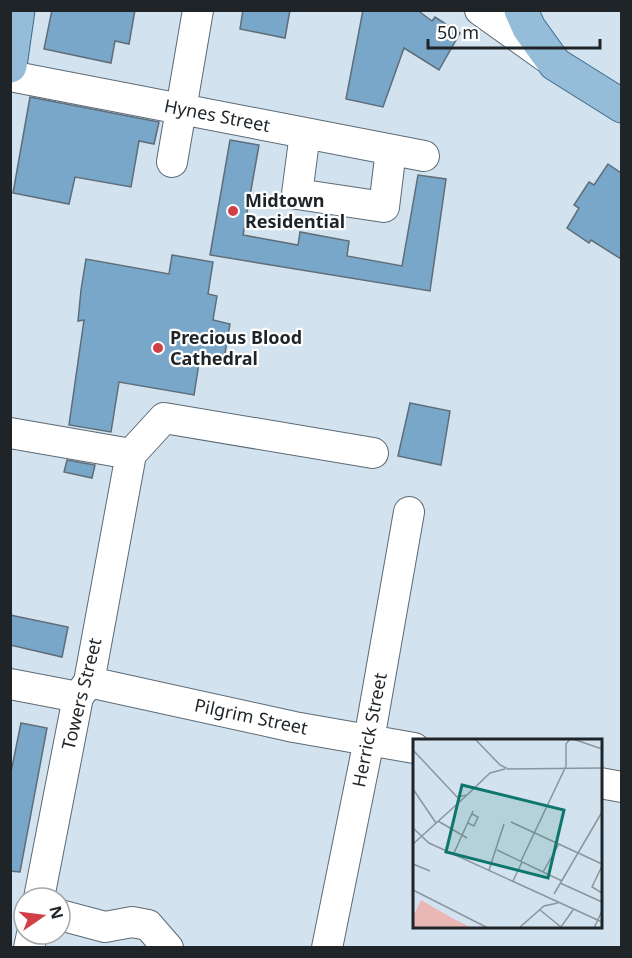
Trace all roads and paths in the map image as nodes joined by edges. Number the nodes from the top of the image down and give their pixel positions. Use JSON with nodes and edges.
{"nodes":[{"id":1,"x":18,"y":10,"type":"edge"},
{"id":2,"x":198,"y":10,"type":"edge"},
{"id":3,"x":480,"y":10,"type":"edge"},
{"id":4,"x":521,"y":10,"type":"edge"},
{"id":5,"x":555,"y":64,"type":"junction"},
{"id":6,"x":10,"y":66,"type":"edge"},
{"id":7,"x":10,"y":76,"type":"edge"},
{"id":8,"x":621,"y":106,"type":"edge"},
{"id":9,"x":182,"y":109,"type":"junction"},
{"id":10,"x":305,"y":133,"type":"junction"},
{"id":11,"x":391,"y":150,"type":"junction"},
{"id":12,"x":424,"y":156,"type":"dead end"},
{"id":13,"x":172,"y":162,"type":"dead end"},
{"id":14,"x":10,"y":433,"type":"edge"},
{"id":15,"x":373,"y":453,"type":"dead end"},
{"id":16,"x":131,"y":454,"type":"junction"},
{"id":17,"x":409,"y":512,"type":"dead end"},
{"id":18,"x":10,"y":684,"type":"edge"},
{"id":19,"x":84,"y":689,"type":"junction"},
{"id":20,"x":369,"y":740,"type":"junction"},
{"id":21,"x":413,"y":748,"type":"edge"},
{"id":22,"x":602,"y":783,"type":"edge"},
{"id":23,"x":621,"y":787,"type":"edge"},
{"id":24,"x":42,"y":886,"type":"edge"},
{"id":25,"x":72,"y":918,"type":"edge"},
{"id":26,"x":168,"y":948,"type":"edge"},
{"id":27,"x":327,"y":948,"type":"edge"}],
"edges":[{"from":1,"to":6,"type":"main road"},
{"from":2,"to":9,"type":"street"},
{"from":3,"to":5,"type":"street"},
{"from":4,"to":5,"type":"main road"},
{"from":5,"to":8,"type":"main road"},
{"from":7,"to":9,"type":"street","name":"Hynes Street"},
{"from":9,"to":10,"type":"street","name":"Hynes Street"},
{"from":9,"to":13,"type":"street"},
{"from":10,"to":11,"type":"street","name":"Hynes Street"},
{"from":10,"to":11,"type":"street"},
{"from":11,"to":12,"type":"street","name":"Hynes Street"},
{"from":14,"to":16,"type":"street"},
{"from":15,"to":16,"type":"street"},
{"from":16,"to":19,"type":"street","name":"Towers Street"},
{"from":17,"to":20,"type":"street","name":"Herrick Street"},
{"from":18,"to":19,"type":"street","name":"Pilgrim Street"},
{"from":19,"to":20,"type":"street","name":"Pilgrim Street"},
{"from":19,"to":24,"type":"street","name":"Towers Street"},
{"from":20,"to":21,"type":"street","name":"Pilgrim Street"},
{"from":20,"to":27,"type":"street","name":"Herrick Street"},
{"from":22,"to":23,"type":"street"},
{"from":25,"to":26,"type":"street"}]}
